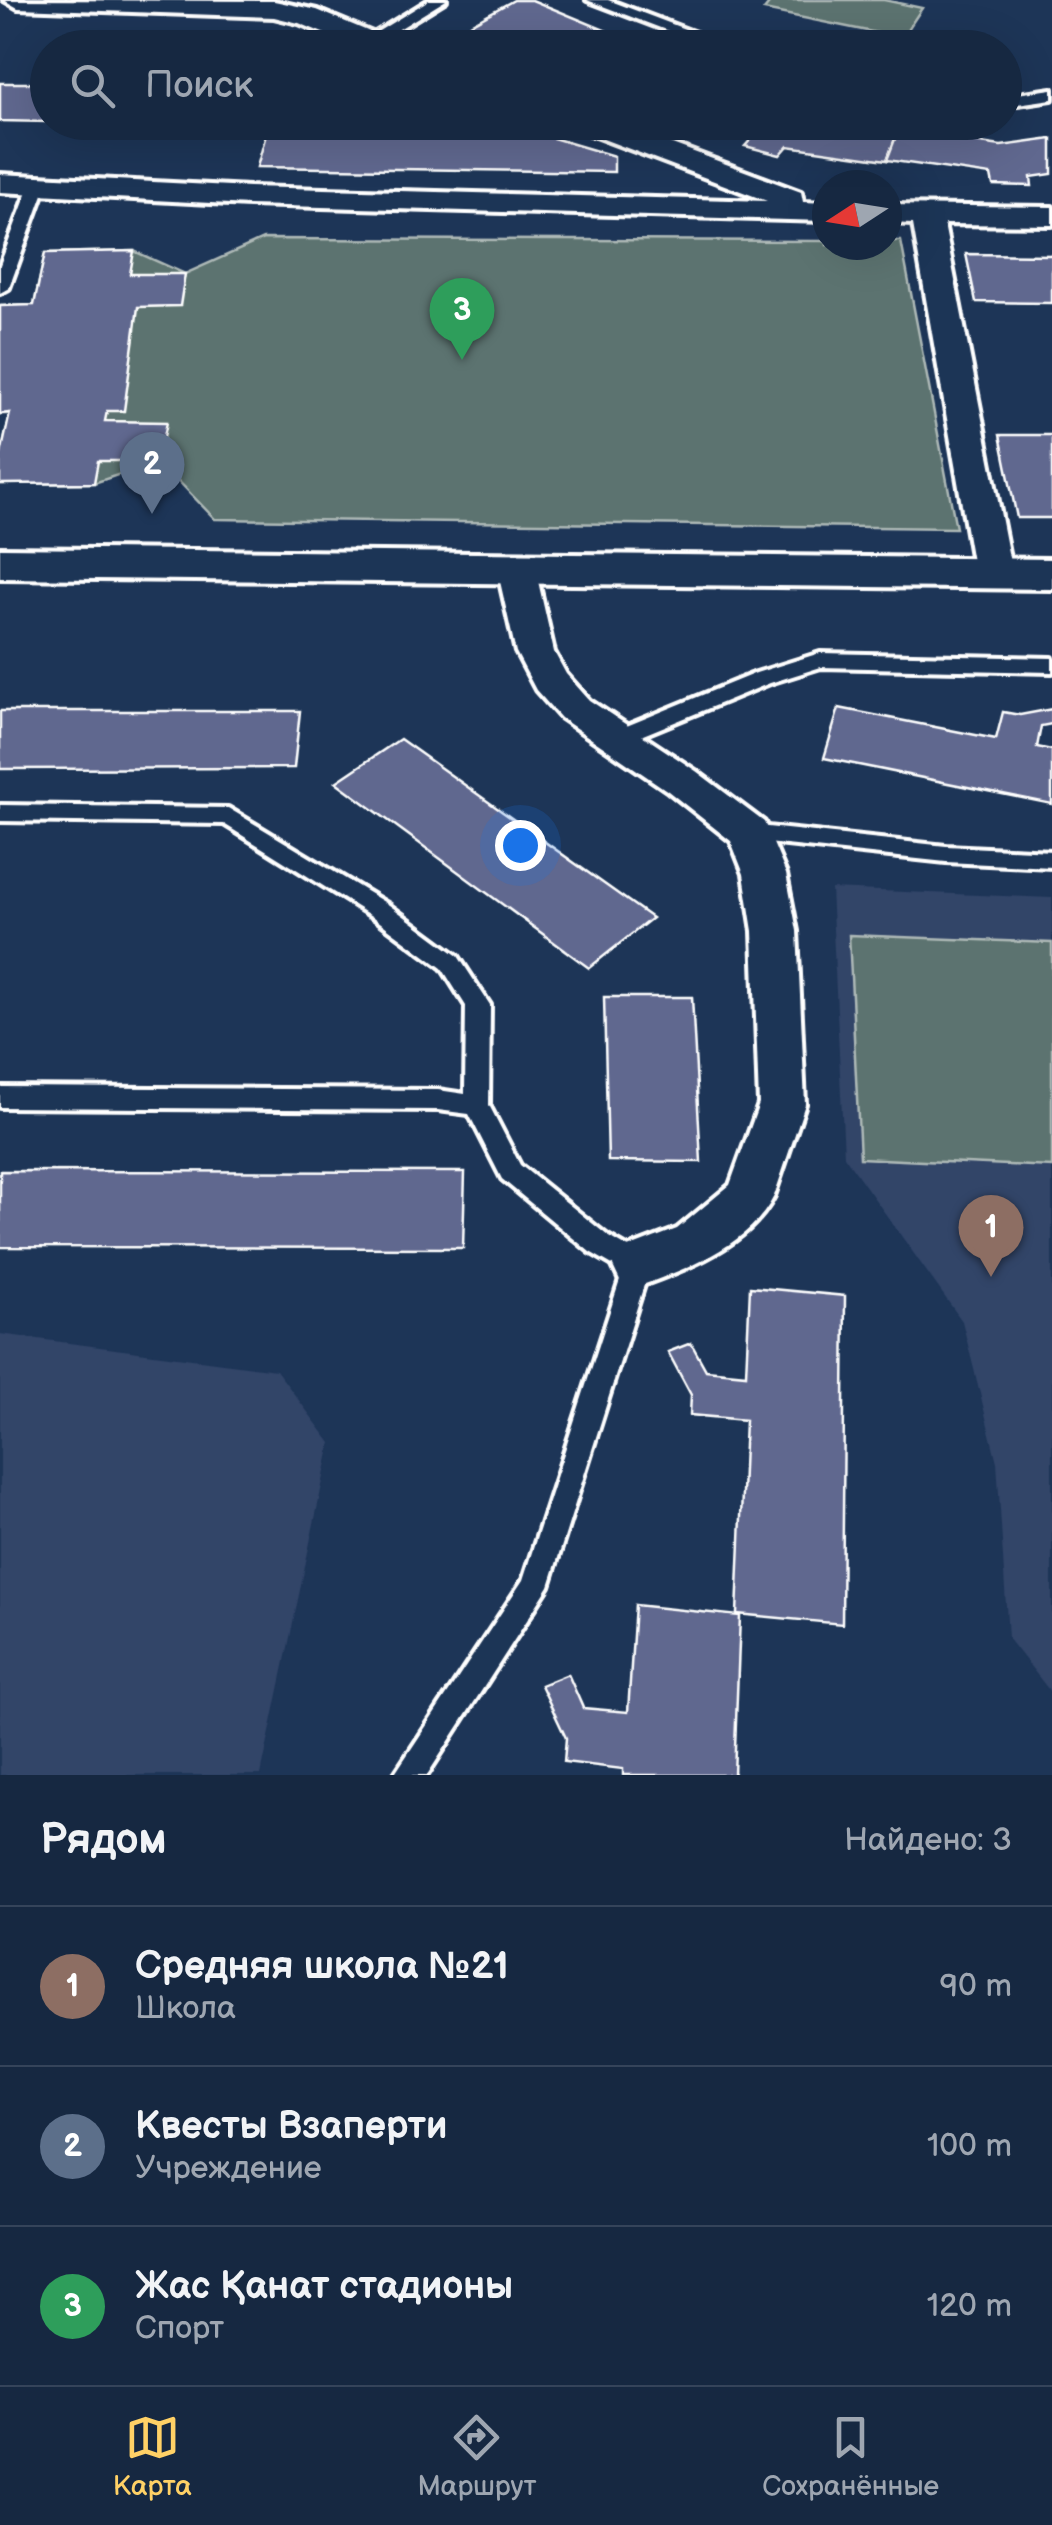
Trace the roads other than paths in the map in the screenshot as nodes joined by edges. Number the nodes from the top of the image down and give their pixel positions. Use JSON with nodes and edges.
{"nodes":[{"id":1,"x":18,"y":0,"type":"edge"},
{"id":2,"x":438,"y":0,"type":"edge"},
{"id":3,"x":594,"y":0,"type":"edge"},
{"id":4,"x":340,"y":30,"type":"edge"},
{"id":5,"x":397,"y":30,"type":"edge"},
{"id":6,"x":678,"y":30,"type":"edge"},
{"id":7,"x":1052,"y":94,"type":"edge"},
{"id":8,"x":1022,"y":98,"type":"edge"},
{"id":9,"x":633,"y":140,"type":"edge"},
{"id":10,"x":0,"y":183,"type":"edge"},
{"id":11,"x":39,"y":183,"type":"junction"},
{"id":12,"x":812,"y":206,"type":"edge"},
{"id":13,"x":812,"y":211,"type":"edge"},
{"id":14,"x":902,"y":214,"type":"edge"},
{"id":15,"x":928,"y":215,"type":"junction"},
{"id":16,"x":1052,"y":216,"type":"edge"},
{"id":17,"x":0,"y":288,"type":"edge"},
{"id":18,"x":0,"y":563,"type":"edge"},
{"id":19,"x":516,"y":568,"type":"junction"},
{"id":20,"x":993,"y":573,"type":"junction"},
{"id":21,"x":1052,"y":574,"type":"edge"},
{"id":22,"x":1052,"y":665,"type":"edge"},
{"id":23,"x":620,"y":737,"type":"junction"},
{"id":24,"x":0,"y":814,"type":"edge"},
{"id":25,"x":750,"y":832,"type":"junction"},
{"id":26,"x":1052,"y":859,"type":"edge"},
{"id":27,"x":0,"y":1097,"type":"edge"},
{"id":28,"x":477,"y":1106,"type":"junction"},
{"id":29,"x":638,"y":1266,"type":"junction"},
{"id":30,"x":409,"y":1775,"type":"edge"}],
"edges":[{"from":1,"to":4,"type":"street"},
{"from":2,"to":5,"type":"lane"},
{"from":3,"to":6,"type":"lane"},
{"from":7,"to":8,"type":"lane"},
{"from":9,"to":12,"type":"street"},
{"from":10,"to":11,"type":"street"},
{"from":11,"to":13,"type":"street"},
{"from":11,"to":17,"type":"lane"},
{"from":14,"to":15,"type":"street"},
{"from":15,"to":16,"type":"street"},
{"from":15,"to":20,"type":"street"},
{"from":18,"to":19,"type":"street"},
{"from":19,"to":20,"type":"street"},
{"from":19,"to":23,"type":"street"},
{"from":20,"to":21,"type":"street"},
{"from":22,"to":23,"type":"lane"},
{"from":23,"to":25,"type":"street"},
{"from":24,"to":28,"type":"lane"},
{"from":25,"to":26,"type":"lane"},
{"from":25,"to":29,"type":"street"},
{"from":27,"to":28,"type":"lane"},
{"from":28,"to":29,"type":"lane"},
{"from":29,"to":30,"type":"lane"}]}
